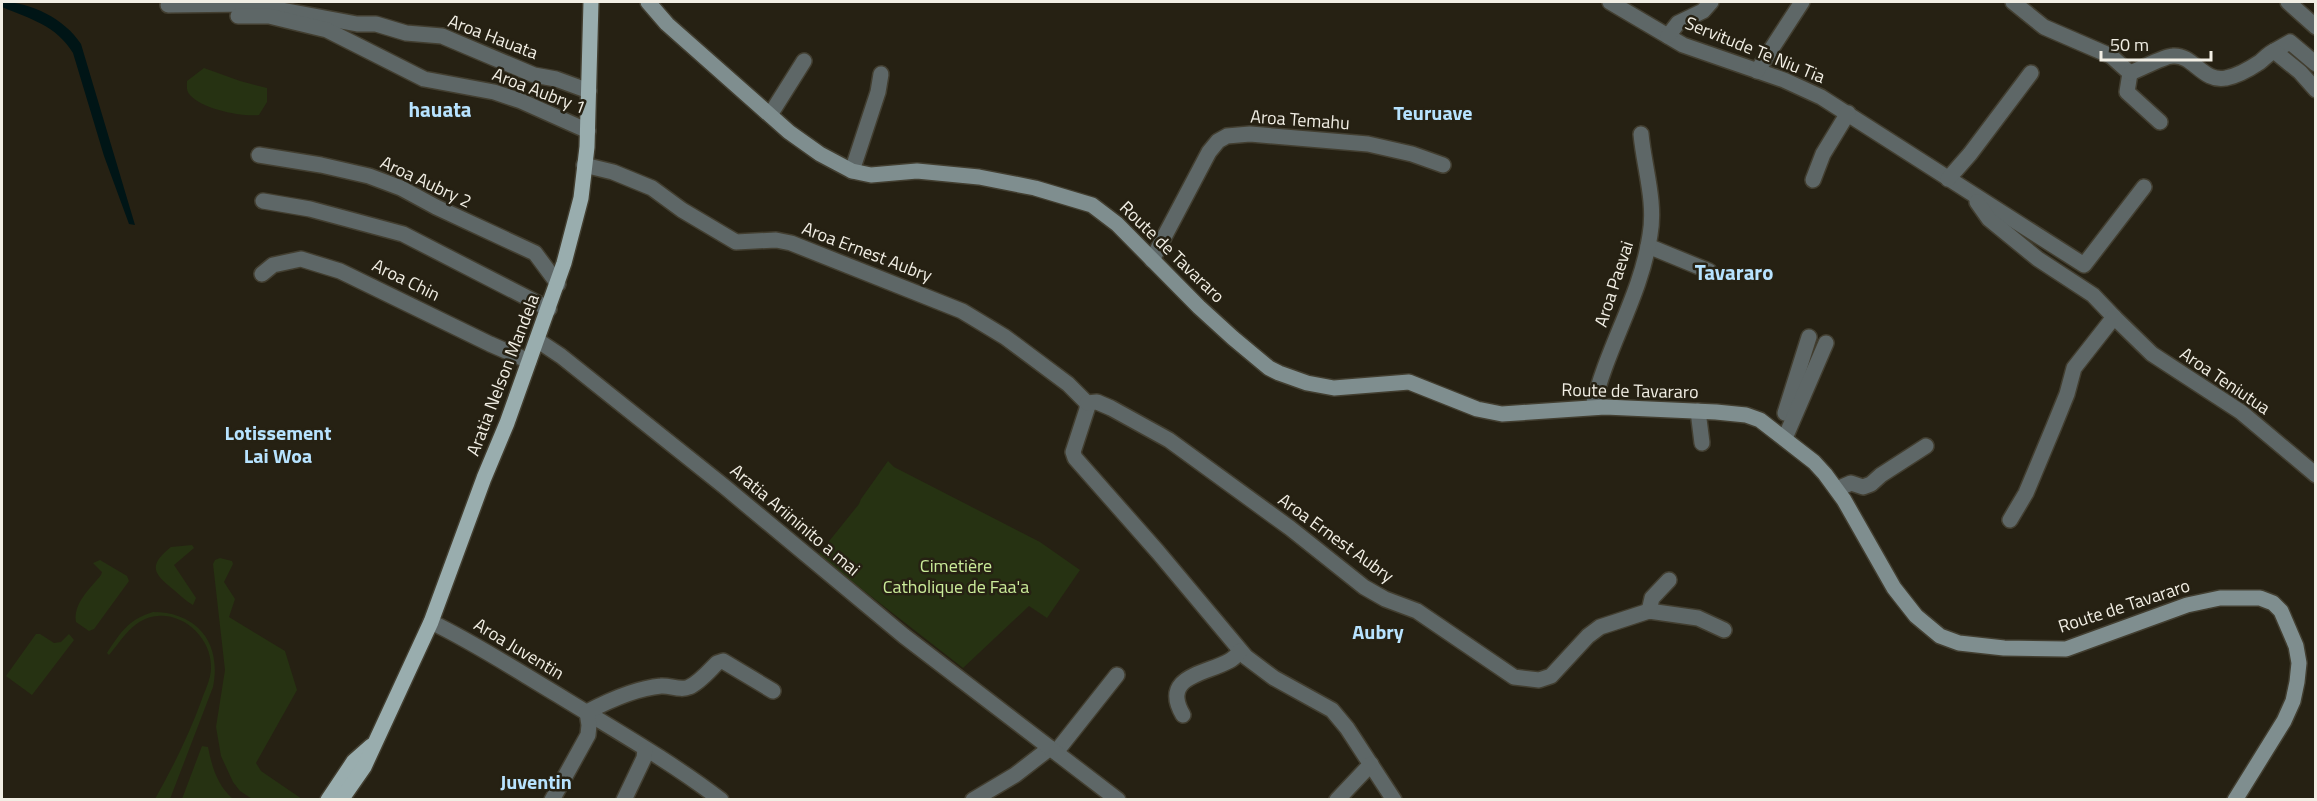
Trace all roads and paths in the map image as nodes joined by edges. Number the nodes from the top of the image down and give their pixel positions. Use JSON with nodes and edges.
{"nodes":[{"id":1,"x":591,"y":2,"type":"edge"},
{"id":2,"x":648,"y":2,"type":"edge"},
{"id":3,"x":1610,"y":2,"type":"edge"},
{"id":4,"x":1711,"y":2,"type":"edge"},
{"id":5,"x":1802,"y":2,"type":"edge"},
{"id":6,"x":2013,"y":2,"type":"edge"},
{"id":7,"x":2288,"y":2,"type":"edge"},
{"id":8,"x":168,"y":5,"type":"dead end"},
{"id":9,"x":238,"y":16,"type":"dead end"},
{"id":10,"x":2316,"y":27,"type":"edge"},
{"id":11,"x":1668,"y":36,"type":"junction"},
{"id":12,"x":2274,"y":51,"type":"junction"},
{"id":13,"x":804,"y":61,"type":"dead end"},
{"id":14,"x":2316,"y":64,"type":"edge"},
{"id":15,"x":1757,"y":71,"type":"junction"},
{"id":16,"x":2031,"y":73,"type":"dead end"},
{"id":17,"x":2130,"y":73,"type":"junction"},
{"id":18,"x":881,"y":74,"type":"dead end"},
{"id":19,"x":2316,"y":90,"type":"edge"},
{"id":20,"x":589,"y":91,"type":"junction"},
{"id":21,"x":1848,"y":113,"type":"junction"},
{"id":22,"x":770,"y":116,"type":"junction"},
{"id":23,"x":2160,"y":122,"type":"dead end"},
{"id":24,"x":588,"y":131,"type":"junction"},
{"id":25,"x":1641,"y":134,"type":"dead end"},
{"id":26,"x":259,"y":155,"type":"dead end"},
{"id":27,"x":584,"y":165,"type":"junction"},
{"id":28,"x":1443,"y":165,"type":"dead end"},
{"id":29,"x":852,"y":171,"type":"junction"},
{"id":30,"x":1948,"y":179,"type":"junction"},
{"id":31,"x":1813,"y":180,"type":"dead end"},
{"id":32,"x":2144,"y":187,"type":"dead end"},
{"id":33,"x":1975,"y":196,"type":"junction"},
{"id":34,"x":263,"y":201,"type":"dead end"},
{"id":35,"x":1648,"y":246,"type":"junction"},
{"id":36,"x":1152,"y":260,"type":"junction"},
{"id":37,"x":1709,"y":271,"type":"dead end"},
{"id":38,"x":262,"y":273,"type":"dead end"},
{"id":39,"x":558,"y":284,"type":"junction"},
{"id":40,"x":549,"y":309,"type":"junction"},
{"id":41,"x":2114,"y":317,"type":"junction"},
{"id":42,"x":1809,"y":337,"type":"dead end"},
{"id":43,"x":537,"y":340,"type":"junction"},
{"id":44,"x":1826,"y":343,"type":"dead end"},
{"id":45,"x":530,"y":361,"type":"junction"},
{"id":46,"x":1087,"y":403,"type":"junction"},
{"id":47,"x":1593,"y":406,"type":"junction"},
{"id":48,"x":1698,"y":411,"type":"junction"},
{"id":49,"x":1781,"y":435,"type":"junction"},
{"id":50,"x":1702,"y":443,"type":"dead end"},
{"id":51,"x":1926,"y":446,"type":"dead end"},
{"id":52,"x":2316,"y":475,"type":"edge"},
{"id":53,"x":1837,"y":489,"type":"junction"},
{"id":54,"x":2010,"y":520,"type":"dead end"},
{"id":55,"x":1669,"y":580,"type":"dead end"},
{"id":56,"x":1649,"y":611,"type":"junction"},
{"id":57,"x":431,"y":622,"type":"junction"},
{"id":58,"x":1724,"y":630,"type":"dead end"},
{"id":59,"x":1240,"y":651,"type":"junction"},
{"id":60,"x":1117,"y":675,"type":"dead end"},
{"id":61,"x":773,"y":691,"type":"dead end"},
{"id":62,"x":586,"y":712,"type":"junction"},
{"id":63,"x":1183,"y":714,"type":"dead end"},
{"id":64,"x":373,"y":744,"type":"junction"},
{"id":65,"x":645,"y":749,"type":"junction"},
{"id":66,"x":1053,"y":750,"type":"junction"},
{"id":67,"x":1371,"y":764,"type":"junction"},
{"id":68,"x":699,"y":784,"type":"junction"},
{"id":69,"x":328,"y":800,"type":"edge"},
{"id":70,"x":341,"y":800,"type":"edge"},
{"id":71,"x":552,"y":800,"type":"edge"},
{"id":72,"x":624,"y":800,"type":"edge"},
{"id":73,"x":712,"y":800,"type":"edge"},
{"id":74,"x":721,"y":800,"type":"edge"},
{"id":75,"x":973,"y":800,"type":"edge"},
{"id":76,"x":1118,"y":800,"type":"edge"},
{"id":77,"x":1337,"y":800,"type":"edge"},
{"id":78,"x":1394,"y":800,"type":"edge"},
{"id":79,"x":2235,"y":800,"type":"edge"}],
"edges":[{"from":1,"to":20,"type":"main road","name":"Aratia Nelson Mandela"},
{"from":2,"to":22,"type":"main road","name":"Route de Tavararo"},
{"from":3,"to":11,"type":"street","name":"Servitude Te Niu Tia"},
{"from":4,"to":11,"type":"street"},
{"from":5,"to":15,"type":"street"},
{"from":6,"to":17,"type":"street"},
{"from":7,"to":10,"type":"street"},
{"from":8,"to":20,"type":"street","name":"Aroa Hauata"},
{"from":9,"to":24,"type":"street","name":"Aroa Aubry 1"},
{"from":11,"to":15,"type":"street","name":"Servitude Te Niu Tia"},
{"from":12,"to":14,"type":"street"},
{"from":12,"to":17,"type":"street"},
{"from":12,"to":19,"type":"street"},
{"from":13,"to":22,"type":"street"},
{"from":15,"to":21,"type":"street","name":"Servitude Te Niu Tia"},
{"from":16,"to":30,"type":"street"},
{"from":17,"to":23,"type":"street"},
{"from":18,"to":29,"type":"street"},
{"from":20,"to":24,"type":"main road","name":"Aratia Nelson Mandela"},
{"from":21,"to":30,"type":"street","name":"Servitude Te Niu Tia"},
{"from":21,"to":31,"type":"street"},
{"from":22,"to":29,"type":"main road","name":"Route de Tavararo"},
{"from":24,"to":27,"type":"main road","name":"Aratia Nelson Mandela"},
{"from":25,"to":35,"type":"street","name":"Aroa Paevai"},
{"from":26,"to":39,"type":"street","name":"Aroa Aubry 2"},
{"from":27,"to":39,"type":"main road","name":"Aratia Nelson Mandela"},
{"from":27,"to":46,"type":"street","name":"Aroa Ernest Aubry"},
{"from":28,"to":36,"type":"street","name":"Aroa Temahu"},
{"from":29,"to":36,"type":"main road","name":"Route de Tavararo"},
{"from":30,"to":33,"type":"street","name":"Servitude Te Niu Tia"},
{"from":32,"to":33,"type":"street","name":"Servitude Te Niu Tia"},
{"from":33,"to":41,"type":"street","name":"Aroa Teniutua"},
{"from":34,"to":40,"type":"street"},
{"from":35,"to":37,"type":"street"},
{"from":35,"to":47,"type":"street","name":"Aroa Paevai"},
{"from":36,"to":47,"type":"main road","name":"Route de Tavararo"},
{"from":38,"to":45,"type":"street","name":"Aroa Chin"},
{"from":39,"to":40,"type":"main road","name":"Aratia Nelson Mandela"},
{"from":40,"to":43,"type":"main road","name":"Aratia Nelson Mandela"},
{"from":41,"to":52,"type":"street","name":"Aroa Teniutua"},
{"from":41,"to":54,"type":"street"},
{"from":42,"to":49,"type":"street"},
{"from":43,"to":45,"type":"main road","name":"Aratia Nelson Mandela"},
{"from":43,"to":66,"type":"street","name":"Aratia Ariininito a mai"},
{"from":44,"to":49,"type":"street"},
{"from":45,"to":57,"type":"main road","name":"Aratia Nelson Mandela"},
{"from":46,"to":56,"type":"street","name":"Aroa Ernest Aubry"},
{"from":46,"to":59,"type":"street"},
{"from":47,"to":48,"type":"main road","name":"Route de Tavararo"},
{"from":48,"to":49,"type":"main road","name":"Route de Tavararo"},
{"from":48,"to":50,"type":"street"},
{"from":49,"to":53,"type":"main road","name":"Route de Tavararo"},
{"from":51,"to":53,"type":"street"},
{"from":53,"to":79,"type":"main road","name":"Route de Tavararo"},
{"from":55,"to":56,"type":"street"},
{"from":56,"to":58,"type":"street","name":"Aroa Ernest Aubry"},
{"from":57,"to":62,"type":"street","name":"Aroa Juventin"},
{"from":57,"to":64,"type":"main road","name":"Aratia Nelson Mandela"},
{"from":59,"to":63,"type":"street"},
{"from":59,"to":67,"type":"street"},
{"from":60,"to":66,"type":"street"},
{"from":61,"to":62,"type":"street"},
{"from":62,"to":65,"type":"street","name":"Aroa Juventin"},
{"from":62,"to":71,"type":"street"},
{"from":64,"to":69,"type":"main road","name":"Aratia Nelson Mandela"},
{"from":64,"to":70,"type":"main road","name":"Aratia Nelson Mandela"},
{"from":65,"to":68,"type":"street","name":"Aroa Juventin"},
{"from":65,"to":72,"type":"street"},
{"from":66,"to":75,"type":"street"},
{"from":66,"to":76,"type":"street","name":"Aratia Ariininito a mai"},
{"from":67,"to":77,"type":"street"},
{"from":67,"to":78,"type":"street"},
{"from":68,"to":73,"type":"street","name":"Aroa Juventin"},
{"from":68,"to":74,"type":"street","name":"Aroa Juventin"}]}
